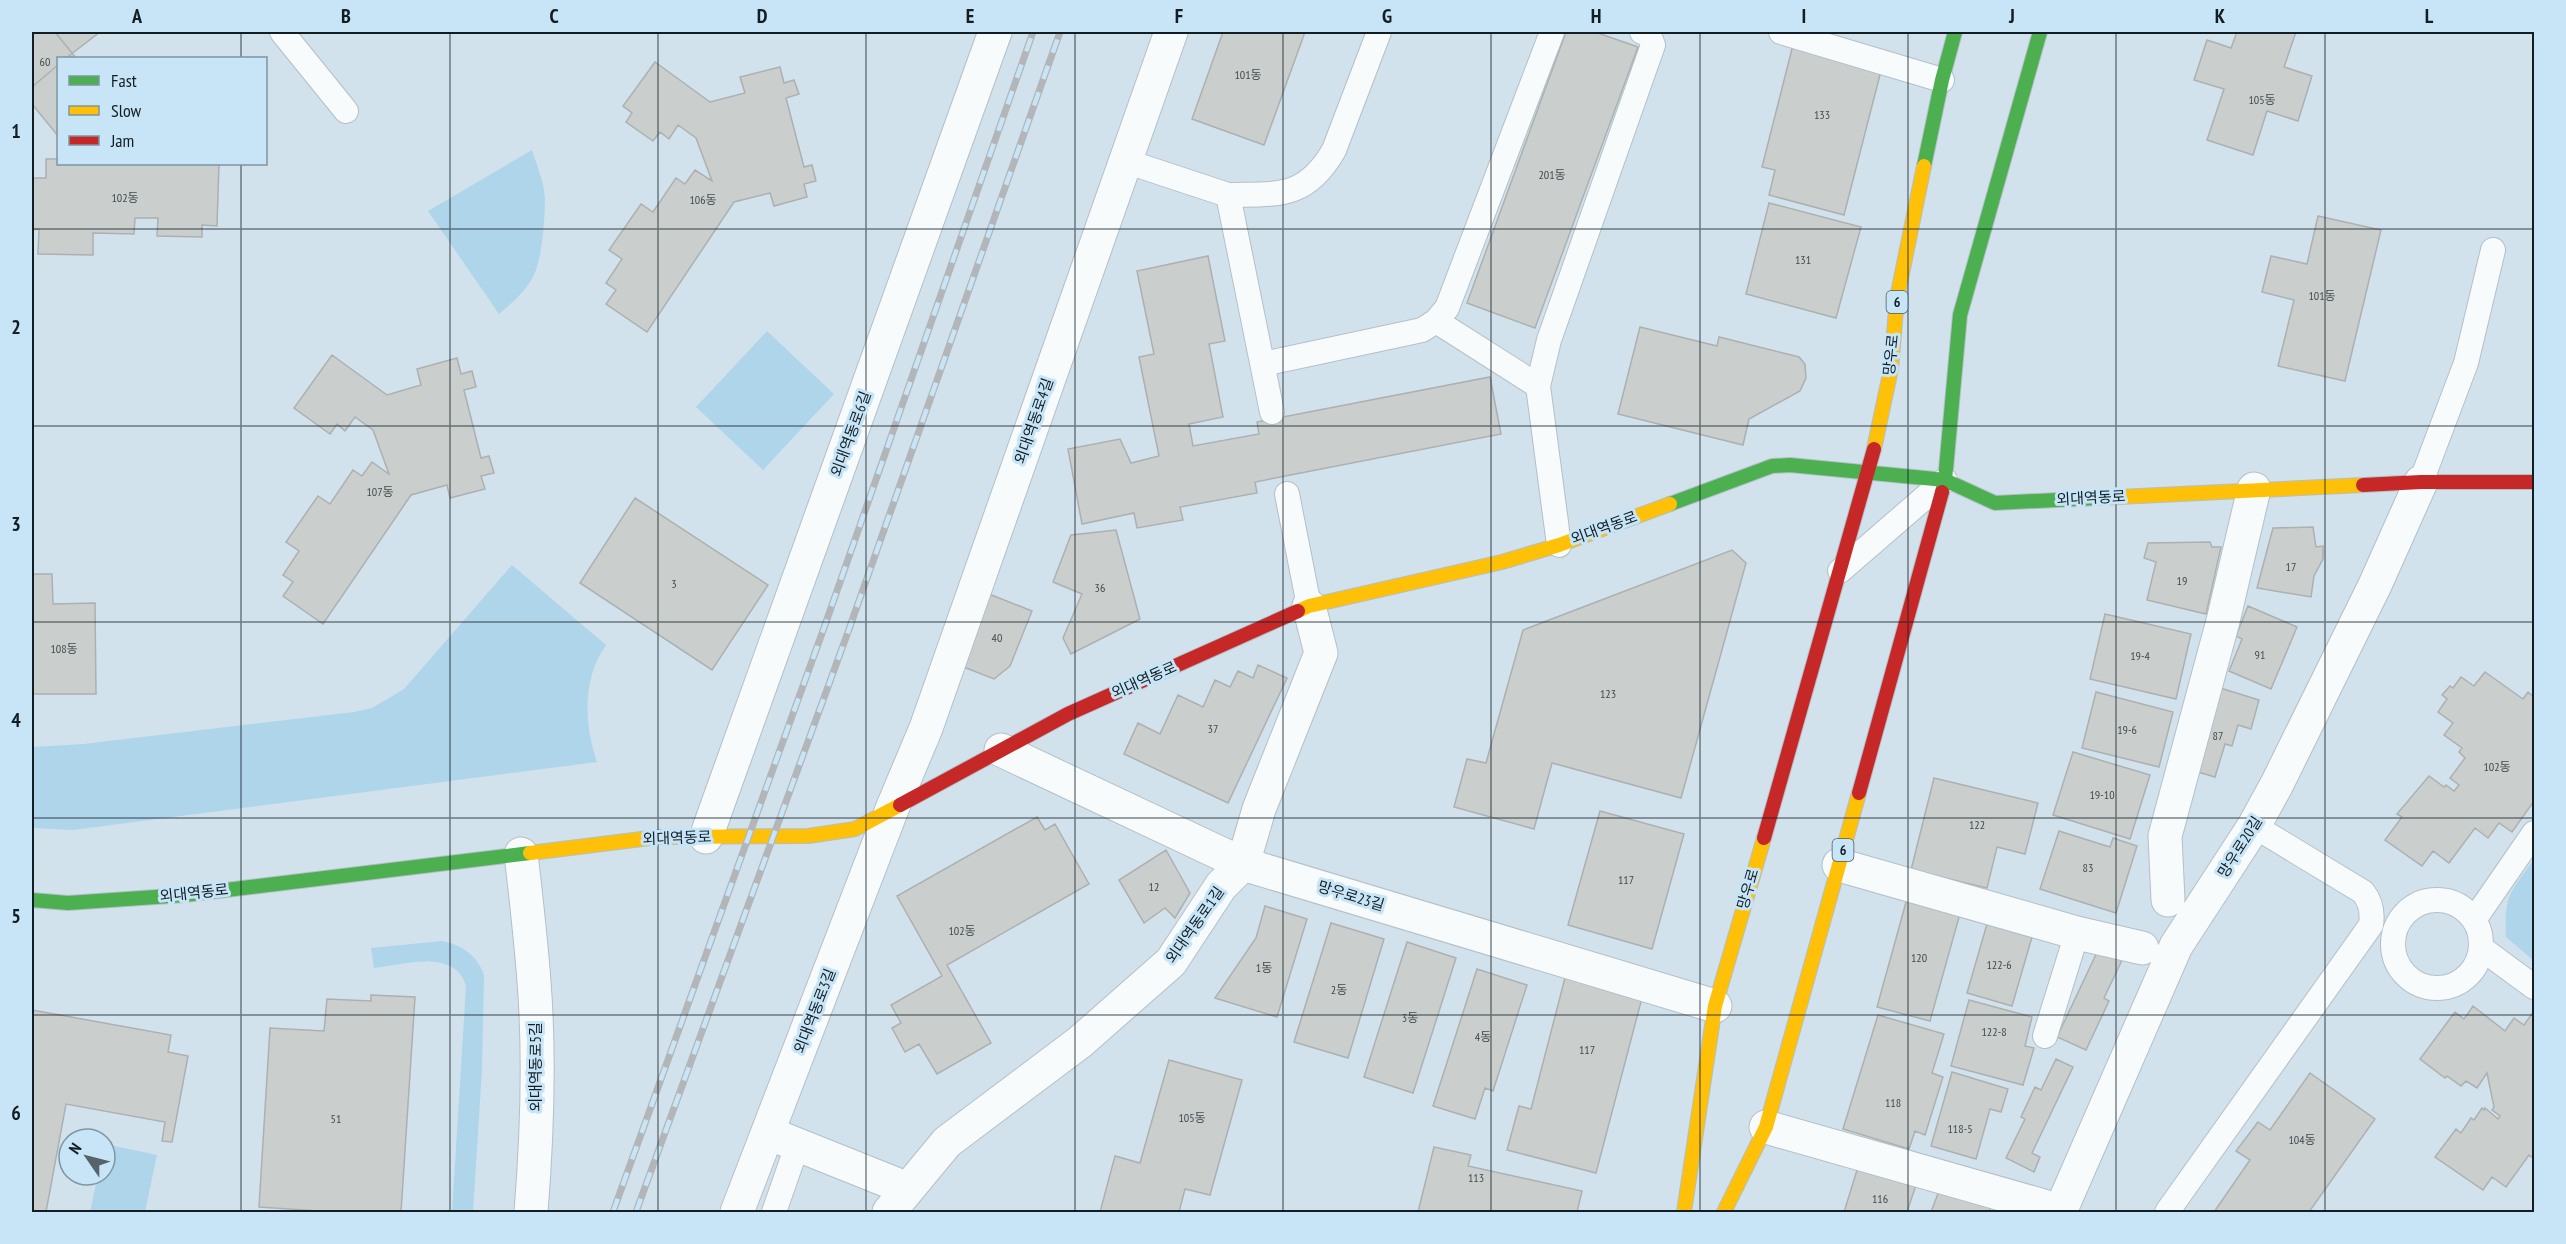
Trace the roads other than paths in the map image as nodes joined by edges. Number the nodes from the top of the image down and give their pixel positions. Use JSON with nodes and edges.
{"nodes":[{"id":1,"x":282,"y":32,"type":"edge"},
{"id":2,"x":995,"y":32,"type":"edge"},
{"id":3,"x":1171,"y":32,"type":"edge"},
{"id":4,"x":1379,"y":32,"type":"edge"},
{"id":5,"x":1552,"y":32,"type":"edge"},
{"id":6,"x":1642,"y":32,"type":"edge"},
{"id":7,"x":1781,"y":32,"type":"edge"},
{"id":8,"x":1955,"y":32,"type":"edge"},
{"id":9,"x":2040,"y":32,"type":"edge"},
{"id":10,"x":1942,"y":80,"type":"junction"},
{"id":11,"x":346,"y":111,"type":"dead end"},
{"id":12,"x":1125,"y":161,"type":"junction"},
{"id":13,"x":1228,"y":195,"type":"junction"},
{"id":14,"x":2493,"y":250,"type":"dead end"},
{"id":15,"x":1436,"y":321,"type":"junction"},
{"id":16,"x":1263,"y":364,"type":"junction"},
{"id":17,"x":1538,"y":386,"type":"junction"},
{"id":18,"x":1272,"y":412,"type":"dead end"},
{"id":19,"x":1869,"y":472,"type":"junction"},
{"id":20,"x":1945,"y":480,"type":"junction"},
{"id":21,"x":2421,"y":482,"type":"junction"},
{"id":22,"x":2535,"y":482,"type":"edge"},
{"id":23,"x":2254,"y":489,"type":"junction"},
{"id":24,"x":1287,"y":494,"type":"dead end"},
{"id":25,"x":1559,"y":545,"type":"junction"},
{"id":26,"x":1840,"y":571,"type":"junction"},
{"id":27,"x":1309,"y":606,"type":"junction"},
{"id":28,"x":1001,"y":750,"type":"junction"},
{"id":29,"x":892,"y":809,"type":"junction"},
{"id":30,"x":2254,"y":826,"type":"junction"},
{"id":31,"x":2535,"y":832,"type":"edge"},
{"id":32,"x":706,"y":837,"type":"junction"},
{"id":33,"x":521,"y":854,"type":"junction"},
{"id":34,"x":1243,"y":864,"type":"junction"},
{"id":35,"x":1839,"y":865,"type":"junction"},
{"id":36,"x":32,"y":900,"type":"edge"},
{"id":37,"x":2168,"y":900,"type":"dead end"},
{"id":38,"x":2474,"y":920,"type":"junction"},
{"id":39,"x":2371,"y":925,"type":"junction"},
{"id":40,"x":2077,"y":933,"type":"junction"},
{"id":41,"x":2394,"y":936,"type":"junction"},
{"id":42,"x":2142,"y":948,"type":"dead end"},
{"id":43,"x":2481,"y":948,"type":"junction"},
{"id":44,"x":2535,"y":987,"type":"edge"},
{"id":45,"x":1714,"y":1006,"type":"junction"},
{"id":46,"x":2045,"y":1036,"type":"dead end"},
{"id":47,"x":1766,"y":1127,"type":"junction"},
{"id":48,"x":768,"y":1133,"type":"junction"},
{"id":49,"x":797,"y":1146,"type":"junction"},
{"id":50,"x":899,"y":1201,"type":"edge"},
{"id":51,"x":531,"y":1212,"type":"edge"},
{"id":52,"x":737,"y":1212,"type":"edge"},
{"id":53,"x":774,"y":1212,"type":"edge"},
{"id":54,"x":1684,"y":1212,"type":"edge"},
{"id":55,"x":1724,"y":1212,"type":"edge"},
{"id":56,"x":2060,"y":1212,"type":"edge"},
{"id":57,"x":2167,"y":1212,"type":"edge"}],
"edges":[{"from":1,"to":11,"type":"lane"},
{"from":2,"to":32,"type":"street","name":"외대역동로6길"},
{"from":3,"to":12,"type":"street","name":"외대역동로4길"},
{"from":4,"to":13,"type":"lane"},
{"from":5,"to":15,"type":"lane"},
{"from":6,"to":17,"type":"lane"},
{"from":7,"to":10,"type":"lane"},
{"from":8,"to":10,"type":"street","name":"망우로","number":"6"},
{"from":9,"to":20,"type":"street","number":"6"},
{"from":10,"to":19,"type":"street","name":"망우로","number":"6"},
{"from":12,"to":13,"type":"lane"},
{"from":12,"to":29,"type":"street","name":"외대역동로4길"},
{"from":13,"to":16,"type":"lane"},
{"from":14,"to":21,"type":"lane"},
{"from":15,"to":16,"type":"lane"},
{"from":15,"to":17,"type":"lane"},
{"from":16,"to":18,"type":"lane"},
{"from":17,"to":25,"type":"lane"},
{"from":19,"to":20,"type":"street","name":"외대역동로"},
{"from":19,"to":25,"type":"street","name":"외대역동로"},
{"from":19,"to":26,"type":"street","name":"망우로","number":"6"},
{"from":20,"to":23,"type":"street","name":"외대역동로"},
{"from":20,"to":26,"type":"lane"},
{"from":20,"to":35,"type":"street","number":"6"},
{"from":21,"to":22,"type":"street","name":"외대역동로"},
{"from":21,"to":23,"type":"street","name":"외대역동로"},
{"from":21,"to":30,"type":"street","name":"망우로20길"},
{"from":23,"to":37,"type":"street"},
{"from":24,"to":27,"type":"lane"},
{"from":25,"to":27,"type":"street","name":"외대역동로"},
{"from":26,"to":45,"type":"street","name":"망우로","number":"6"},
{"from":27,"to":28,"type":"street","name":"외대역동로"},
{"from":27,"to":34,"type":"street","name":"외대역동로1길"},
{"from":28,"to":29,"type":"street","name":"외대역동로"},
{"from":28,"to":34,"type":"street","name":"망우로23길"},
{"from":29,"to":32,"type":"street","name":"외대역동로"},
{"from":29,"to":48,"type":"street","name":"외대역동로3길"},
{"from":30,"to":39,"type":"lane"},
{"from":30,"to":56,"type":"street","name":"망우로20길"},
{"from":31,"to":38,"type":"lane"},
{"from":32,"to":33,"type":"street","name":"외대역동로"},
{"from":33,"to":36,"type":"street","name":"외대역동로"},
{"from":33,"to":51,"type":"street","name":"외대역동로5길"},
{"from":34,"to":45,"type":"street","name":"망우로23길"},
{"from":34,"to":50,"type":"street","name":"외대역동로1길"},
{"from":35,"to":40,"type":"street"},
{"from":35,"to":47,"type":"street","number":"6"},
{"from":38,"to":41,"type":"lane"},
{"from":38,"to":43,"type":"lane"},
{"from":39,"to":41,"type":"lane"},
{"from":39,"to":57,"type":"lane"},
{"from":40,"to":42,"type":"street"},
{"from":40,"to":46,"type":"lane"},
{"from":41,"to":43,"type":"lane"},
{"from":43,"to":44,"type":"lane"},
{"from":45,"to":54,"type":"street","name":"망우로","number":"6"},
{"from":47,"to":55,"type":"street","number":"6"},
{"from":47,"to":56,"type":"street"},
{"from":48,"to":49,"type":"street"},
{"from":48,"to":52,"type":"street","name":"외대역동로3길"},
{"from":49,"to":50,"type":"street"},
{"from":49,"to":53,"type":"lane"}]}
